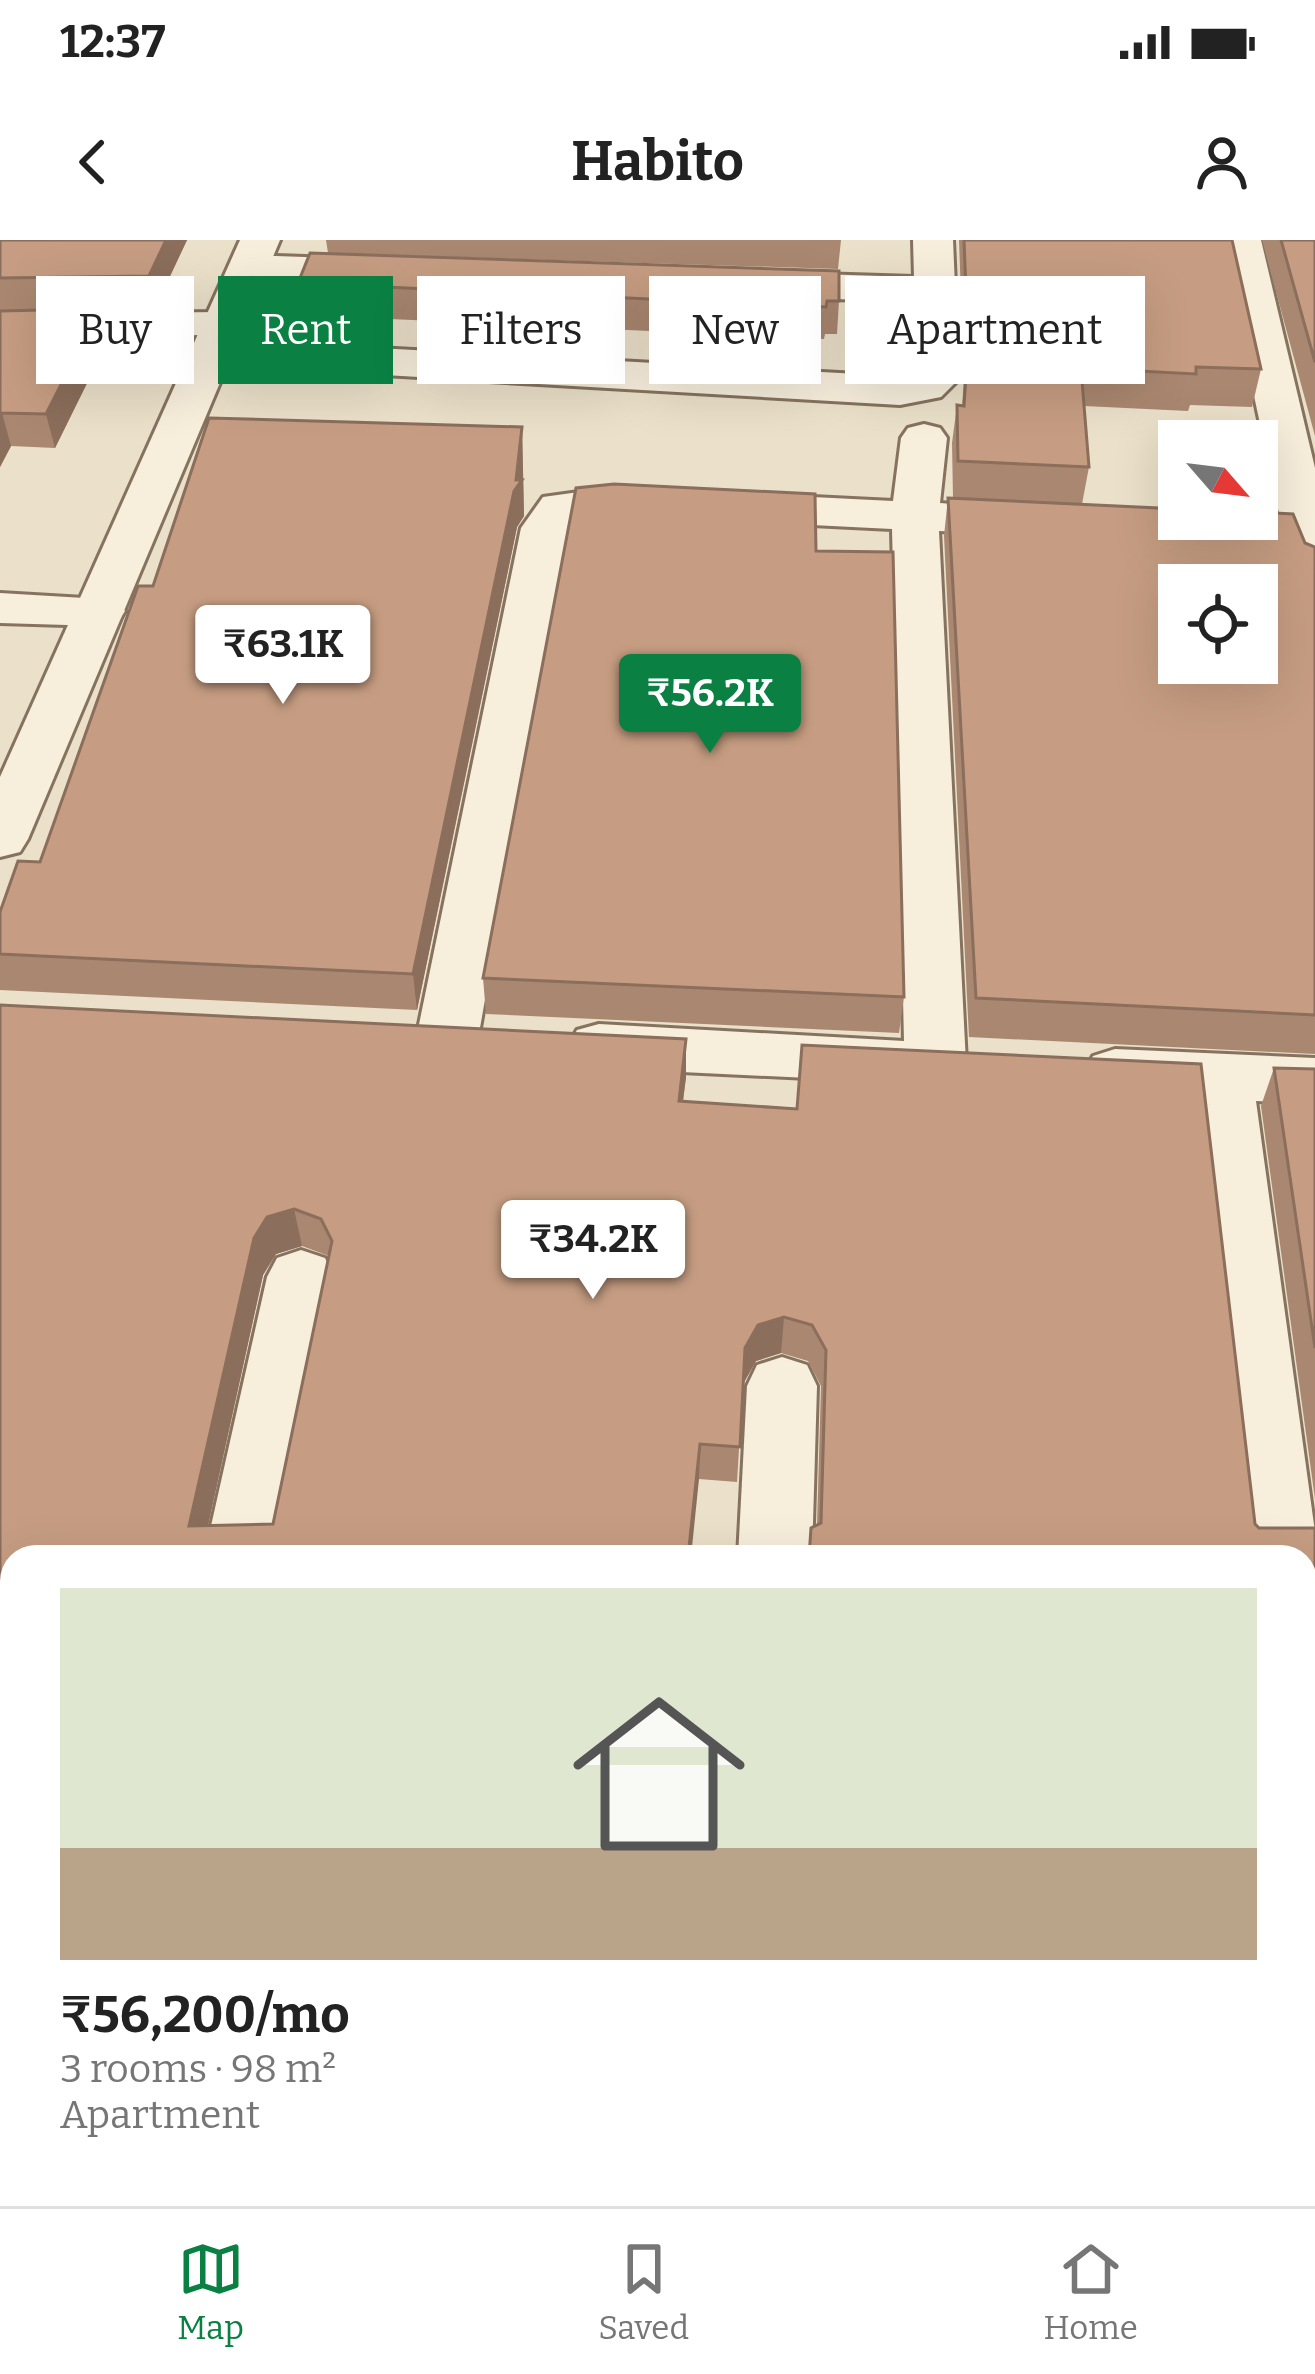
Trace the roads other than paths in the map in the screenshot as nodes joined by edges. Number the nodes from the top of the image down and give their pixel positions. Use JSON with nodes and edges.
{"nodes":[{"id":1,"x":933,"y":240,"type":"edge"},
{"id":2,"x":1241,"y":240,"type":"edge"},
{"id":3,"x":254,"y":254,"type":"edge"},
{"id":4,"x":438,"y":274,"type":"edge"},
{"id":5,"x":934,"y":276,"type":"edge"},
{"id":6,"x":0,"y":327,"type":"edge"},
{"id":7,"x":218,"y":339,"type":"joint"},
{"id":8,"x":393,"y":353,"type":"edge"},
{"id":9,"x":932,"y":384,"type":"edge"},
{"id":10,"x":931,"y":412,"type":"junction"},
{"id":11,"x":1299,"y":430,"type":"edge"},
{"id":12,"x":1306,"y":488,"type":"edge"},
{"id":13,"x":915,"y":517,"type":"junction"},
{"id":14,"x":1077,"y":524,"type":"edge"},
{"id":15,"x":1294,"y":546,"type":"edge"},
{"id":16,"x":0,"y":608,"type":"edge"},
{"id":17,"x":100,"y":611,"type":"junction"},
{"id":18,"x":0,"y":839,"type":"edge"},
{"id":19,"x":1055,"y":1069,"type":"edge"},
{"id":20,"x":1222,"y":1077,"type":"junction"},
{"id":21,"x":1315,"y":1082,"type":"edge"},
{"id":22,"x":301,"y":1277,"type":"dead end"},
{"id":23,"x":782,"y":1386,"type":"dead end"},
{"id":24,"x":244,"y":1545,"type":"edge"},
{"id":25,"x":775,"y":1545,"type":"edge"},
{"id":26,"x":1280,"y":1545,"type":"edge"}],
"edges":[{"from":1,"to":5,"type":"street"},
{"from":2,"to":11,"type":"street"},
{"from":3,"to":4,"type":"street"},
{"from":6,"to":7,"type":"street"},
{"from":7,"to":17,"type":"street"},
{"from":8,"to":10,"type":"street"},
{"from":9,"to":10,"type":"street"},
{"from":10,"to":13,"type":"street"},
{"from":11,"to":12,"type":"street"},
{"from":12,"to":15,"type":"street"},
{"from":13,"to":13,"type":"street"},
{"from":13,"to":14,"type":"street"},
{"from":16,"to":17,"type":"street"},
{"from":17,"to":18,"type":"street"},
{"from":19,"to":20,"type":"street"},
{"from":20,"to":21,"type":"street"},
{"from":20,"to":26,"type":"street"},
{"from":22,"to":24,"type":"street"},
{"from":23,"to":25,"type":"street"}]}
